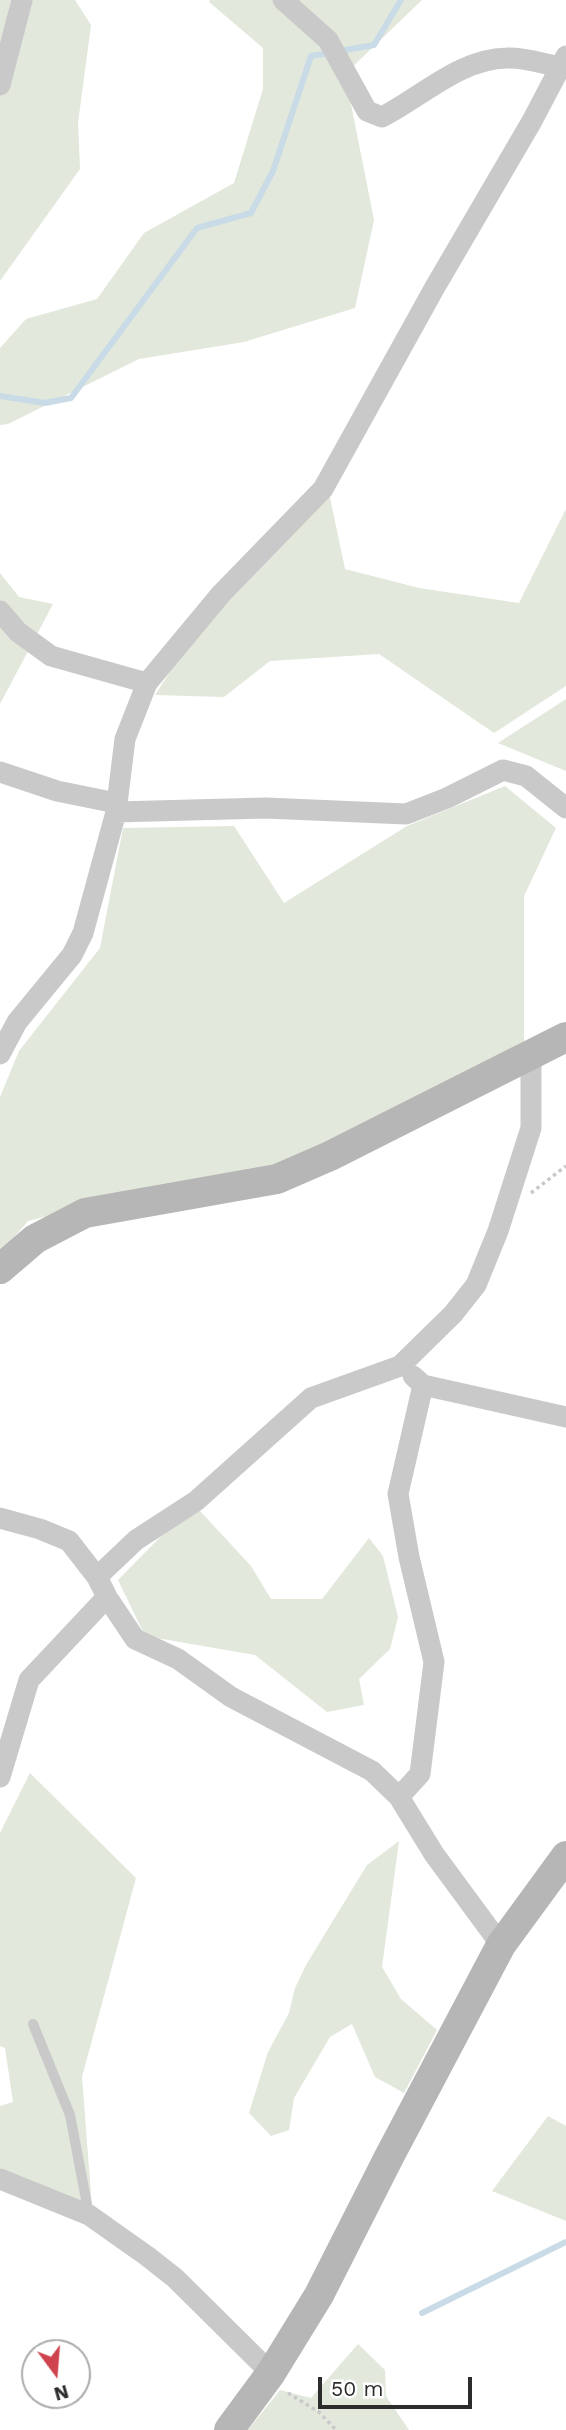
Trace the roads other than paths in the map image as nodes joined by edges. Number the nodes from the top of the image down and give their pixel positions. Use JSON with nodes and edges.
{"nodes":[{"id":1,"x":22,"y":0,"type":"edge"},
{"id":2,"x":284,"y":0,"type":"edge"},
{"id":3,"x":563,"y":62,"type":"edge"},
{"id":4,"x":0,"y":85,"type":"edge"},
{"id":5,"x":0,"y":611,"type":"edge"},
{"id":6,"x":147,"y":683,"type":"junction"},
{"id":7,"x":0,"y":772,"type":"edge"},
{"id":8,"x":116,"y":807,"type":"junction"},
{"id":9,"x":566,"y":808,"type":"edge"},
{"id":10,"x":566,"y":1037,"type":"edge"},
{"id":11,"x":0,"y":1054,"type":"edge"},
{"id":12,"x":531,"y":1054,"type":"junction"},
{"id":13,"x":0,"y":1269,"type":"edge"},
{"id":14,"x":400,"y":1366,"type":"junction"},
{"id":15,"x":423,"y":1385,"type":"junction"},
{"id":16,"x":566,"y":1418,"type":"edge"},
{"id":17,"x":0,"y":1518,"type":"edge"},
{"id":18,"x":97,"y":1577,"type":"junction"},
{"id":19,"x":107,"y":1597,"type":"junction"},
{"id":20,"x":0,"y":1777,"type":"edge"},
{"id":21,"x":399,"y":1797,"type":"junction"},
{"id":22,"x":566,"y":1856,"type":"edge"},
{"id":23,"x":501,"y":1945,"type":"junction"},
{"id":24,"x":33,"y":2024,"type":"dead end"},
{"id":25,"x":0,"y":2179,"type":"edge"},
{"id":26,"x":89,"y":2215,"type":"junction"},
{"id":27,"x":271,"y":2373,"type":"junction"},
{"id":28,"x":229,"y":2430,"type":"edge"}],
"edges":[{"from":1,"to":4,"type":"street"},
{"from":2,"to":3,"type":"street"},
{"from":3,"to":6,"type":"street"},
{"from":5,"to":6,"type":"street"},
{"from":6,"to":8,"type":"street"},
{"from":7,"to":8,"type":"street"},
{"from":8,"to":9,"type":"street"},
{"from":8,"to":11,"type":"street"},
{"from":10,"to":12,"type":"street"},
{"from":12,"to":13,"type":"street"},
{"from":12,"to":14,"type":"street"},
{"from":14,"to":15,"type":"street"},
{"from":14,"to":18,"type":"street"},
{"from":15,"to":16,"type":"street"},
{"from":15,"to":21,"type":"street"},
{"from":17,"to":18,"type":"street"},
{"from":18,"to":19,"type":"street"},
{"from":19,"to":20,"type":"street"},
{"from":19,"to":21,"type":"street"},
{"from":21,"to":23,"type":"street"},
{"from":22,"to":23,"type":"street"},
{"from":23,"to":27,"type":"street"},
{"from":24,"to":26,"type":"lane"},
{"from":25,"to":26,"type":"street"},
{"from":26,"to":27,"type":"street"},
{"from":27,"to":28,"type":"street"}]}
